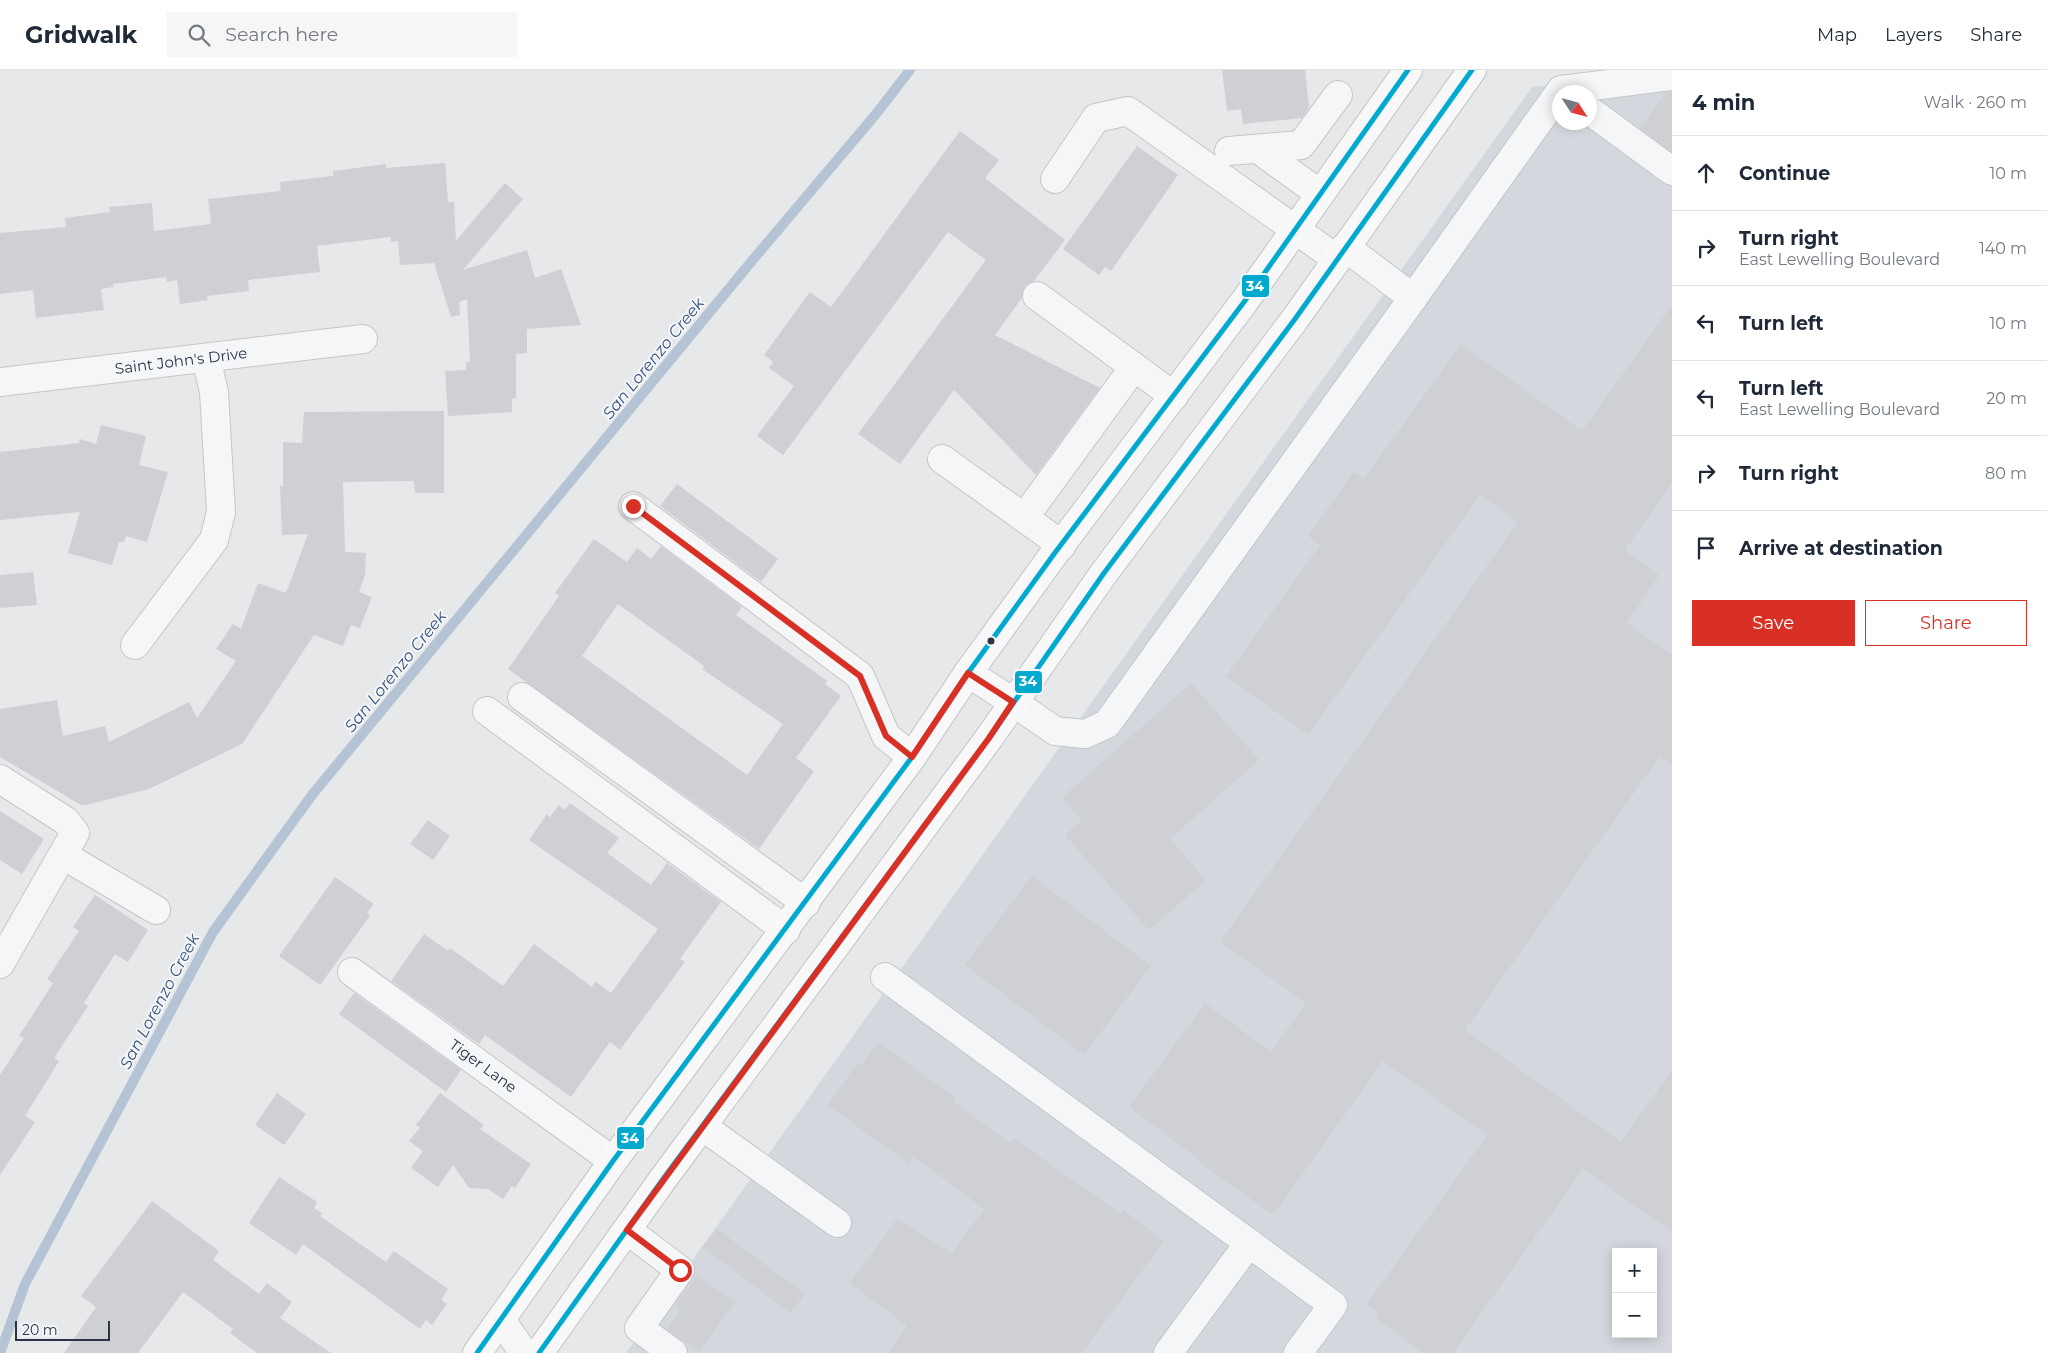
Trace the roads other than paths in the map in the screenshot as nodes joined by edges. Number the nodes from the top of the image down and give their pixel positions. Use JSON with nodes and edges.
{"nodes":[{"id":1,"x":1472,"y":70,"type":"edge"},
{"id":2,"x":1402,"y":79,"type":"edge"},
{"id":3,"x":1669,"y":79,"type":"edge"},
{"id":4,"x":1597,"y":87,"type":"edge"},
{"id":5,"x":1338,"y":95,"type":"dead end"},
{"id":6,"x":1552,"y":105,"type":"edge"},
{"id":7,"x":1597,"y":116,"type":"edge"},
{"id":8,"x":1258,"y":149,"type":"junction"},
{"id":9,"x":1230,"y":151,"type":"dead end"},
{"id":10,"x":1672,"y":171,"type":"edge"},
{"id":11,"x":1055,"y":179,"type":"dead end"},
{"id":12,"x":1320,"y":194,"type":"junction"},
{"id":13,"x":1294,"y":230,"type":"junction"},
{"id":14,"x":1341,"y":253,"type":"junction"},
{"id":15,"x":1036,"y":296,"type":"dead end"},
{"id":16,"x":1413,"y":298,"type":"junction"},
{"id":17,"x":363,"y":339,"type":"dead end"},
{"id":18,"x":206,"y":358,"type":"junction"},
{"id":19,"x":1134,"y":367,"type":"junction"},
{"id":20,"x":0,"y":382,"type":"edge"},
{"id":21,"x":1174,"y":396,"type":"junction"},
{"id":22,"x":942,"y":459,"type":"dead end"},
{"id":23,"x":633,"y":506,"type":"dead end"},
{"id":24,"x":1024,"y":518,"type":"junction"},
{"id":25,"x":1062,"y":545,"type":"junction"},
{"id":26,"x":135,"y":645,"type":"dead end"},
{"id":27,"x":968,"y":673,"type":"junction"},
{"id":28,"x":522,"y":696,"type":"dead end"},
{"id":29,"x":1013,"y":702,"type":"junction"},
{"id":30,"x":487,"y":711,"type":"dead end"},
{"id":31,"x":912,"y":757,"type":"junction"},
{"id":32,"x":0,"y":778,"type":"edge"},
{"id":33,"x":63,"y":855,"type":"junction"},
{"id":34,"x":806,"y":903,"type":"junction"},
{"id":35,"x":156,"y":910,"type":"dead end"},
{"id":36,"x":786,"y":930,"type":"junction"},
{"id":37,"x":0,"y":964,"type":"edge"},
{"id":38,"x":352,"y":972,"type":"dead end"},
{"id":39,"x":885,"y":977,"type":"dead end"},
{"id":40,"x":702,"y":1126,"type":"junction"},
{"id":41,"x":613,"y":1161,"type":"junction"},
{"id":42,"x":837,"y":1223,"type":"dead end"},
{"id":43,"x":627,"y":1230,"type":"junction"},
{"id":44,"x":1249,"y":1243,"type":"junction"},
{"id":45,"x":501,"y":1320,"type":"junction"},
{"id":46,"x":477,"y":1353,"type":"edge"},
{"id":47,"x":524,"y":1353,"type":"edge"},
{"id":48,"x":539,"y":1353,"type":"edge"},
{"id":49,"x":673,"y":1353,"type":"edge"},
{"id":50,"x":1168,"y":1353,"type":"edge"},
{"id":51,"x":1298,"y":1353,"type":"edge"}],
"edges":[{"from":1,"to":14,"type":"main road"},
{"from":2,"to":12,"type":"main road"},
{"from":3,"to":4,"type":"street"},
{"from":5,"to":8,"type":"street"},
{"from":6,"to":16,"type":"street"},
{"from":7,"to":10,"type":"street"},
{"from":8,"to":9,"type":"street"},
{"from":8,"to":12,"type":"street"},
{"from":11,"to":13,"type":"street"},
{"from":12,"to":13,"type":"main road"},
{"from":13,"to":14,"type":"street"},
{"from":13,"to":21,"type":"main road"},
{"from":14,"to":16,"type":"street"},
{"from":14,"to":29,"type":"main road"},
{"from":15,"to":19,"type":"street"},
{"from":16,"to":29,"type":"street"},
{"from":17,"to":18,"type":"street","name":"Saint John's Drive"},
{"from":18,"to":20,"type":"street","name":"Saint John's Drive"},
{"from":18,"to":26,"type":"street"},
{"from":19,"to":21,"type":"street"},
{"from":19,"to":24,"type":"street"},
{"from":21,"to":25,"type":"main road"},
{"from":22,"to":24,"type":"street"},
{"from":23,"to":31,"type":"street"},
{"from":24,"to":25,"type":"street"},
{"from":25,"to":27,"type":"main road"},
{"from":27,"to":29,"type":"main road"},
{"from":27,"to":31,"type":"main road"},
{"from":28,"to":34,"type":"street"},
{"from":29,"to":40,"type":"main road"},
{"from":30,"to":36,"type":"street"},
{"from":31,"to":34,"type":"main road"},
{"from":32,"to":33,"type":"street"},
{"from":33,"to":35,"type":"street"},
{"from":33,"to":37,"type":"street"},
{"from":34,"to":36,"type":"main road"},
{"from":36,"to":41,"type":"main road"},
{"from":38,"to":41,"type":"street","name":"Tiger Lane"},
{"from":39,"to":44,"type":"street"},
{"from":40,"to":42,"type":"street"},
{"from":40,"to":43,"type":"main road"},
{"from":41,"to":45,"type":"main road"},
{"from":43,"to":48,"type":"main road"},
{"from":43,"to":49,"type":"street"},
{"from":44,"to":50,"type":"street"},
{"from":44,"to":51,"type":"street"},
{"from":45,"to":46,"type":"main road"},
{"from":45,"to":47,"type":"street"}]}
